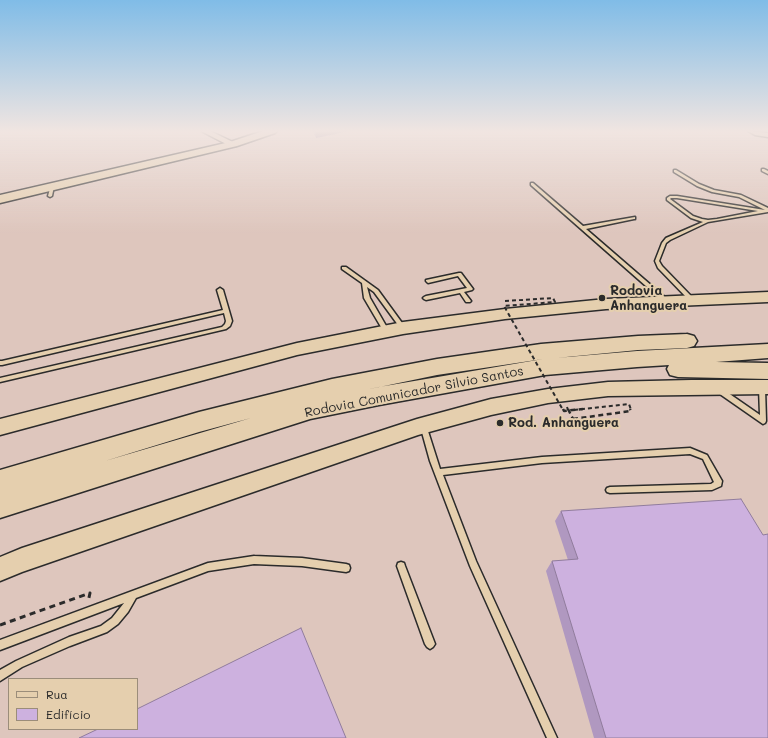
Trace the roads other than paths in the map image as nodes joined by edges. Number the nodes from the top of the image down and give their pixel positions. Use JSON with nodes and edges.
{"nodes":[{"id":1,"x":150,"y":165,"type":"edge"},
{"id":2,"x":768,"y":169,"type":"edge"},
{"id":3,"x":674,"y":171,"type":"dead end"},
{"id":4,"x":768,"y":173,"type":"edge"},
{"id":5,"x":532,"y":184,"type":"dead end"},
{"id":6,"x":0,"y":199,"type":"edge"},
{"id":7,"x":767,"y":211,"type":"edge"},
{"id":8,"x":634,"y":218,"type":"dead end"},
{"id":9,"x":708,"y":221,"type":"junction"},
{"id":10,"x":582,"y":228,"type":"junction"},
{"id":11,"x":344,"y":268,"type":"dead end"},
{"id":12,"x":428,"y":281,"type":"dead end"},
{"id":13,"x":364,"y":283,"type":"junction"},
{"id":14,"x":220,"y":290,"type":"dead end"},
{"id":15,"x":461,"y":291,"type":"junction"},
{"id":16,"x":768,"y":297,"type":"edge"},
{"id":17,"x":426,"y":298,"type":"dead end"},
{"id":18,"x":691,"y":299,"type":"junction"},
{"id":19,"x":665,"y":300,"type":"junction"},
{"id":20,"x":468,"y":301,"type":"dead end"},
{"id":21,"x":226,"y":312,"type":"junction"},
{"id":22,"x":395,"y":329,"type":"junction"},
{"id":23,"x":768,"y":338,"type":"edge"},
{"id":24,"x":768,"y":351,"type":"edge"},
{"id":25,"x":2,"y":363,"type":"dead end"},
{"id":26,"x":545,"y":367,"type":"junction"},
{"id":27,"x":0,"y":380,"type":"edge"},
{"id":28,"x":766,"y":382,"type":"edge"},
{"id":29,"x":714,"y":387,"type":"junction"},
{"id":30,"x":423,"y":425,"type":"junction"},
{"id":31,"x":0,"y":427,"type":"edge"},
{"id":32,"x":110,"y":449,"type":"junction"},
{"id":33,"x":438,"y":472,"type":"junction"},
{"id":34,"x":0,"y":474,"type":"edge"},
{"id":35,"x":0,"y":482,"type":"edge"},
{"id":36,"x":610,"y":490,"type":"dead end"},
{"id":37,"x":0,"y":505,"type":"edge"},
{"id":38,"x":7,"y":564,"type":"edge"},
{"id":39,"x":401,"y":566,"type":"dead end"},
{"id":40,"x":346,"y":568,"type":"dead end"},
{"id":41,"x":133,"y":595,"type":"junction"},
{"id":42,"x":430,"y":644,"type":"dead end"},
{"id":43,"x":0,"y":645,"type":"edge"},
{"id":44,"x":0,"y":676,"type":"edge"},
{"id":45,"x":552,"y":738,"type":"edge"}],
"edges":[{"from":1,"to":6,"type":"main road"},
{"from":2,"to":4,"type":"lane"},
{"from":3,"to":7,"type":"lane"},
{"from":5,"to":10,"type":"lane"},
{"from":7,"to":9,"type":"lane"},
{"from":7,"to":9,"type":"lane"},
{"from":8,"to":10,"type":"lane"},
{"from":9,"to":18,"type":"lane"},
{"from":10,"to":19,"type":"lane"},
{"from":11,"to":13,"type":"lane"},
{"from":12,"to":15,"type":"lane"},
{"from":13,"to":22,"type":"lane"},
{"from":13,"to":22,"type":"lane"},
{"from":14,"to":21,"type":"lane"},
{"from":15,"to":17,"type":"lane"},
{"from":15,"to":20,"type":"lane"},
{"from":16,"to":18,"type":"main road"},
{"from":18,"to":19,"type":"main road"},
{"from":19,"to":22,"type":"main road"},
{"from":21,"to":25,"type":"lane"},
{"from":21,"to":27,"type":"lane"},
{"from":22,"to":31,"type":"main road"},
{"from":23,"to":32,"type":"highway","name":"Rodovia Comunicador Silvio Santos"},
{"from":24,"to":26,"type":"highway","name":"Rodovia Comunicador Silvio Santos"},
{"from":26,"to":28,"type":"highway"},
{"from":26,"to":37,"type":"highway","name":"Rodovia Comunicador Silvio Santos"},
{"from":28,"to":29,"type":"main road"},
{"from":28,"to":29,"type":"lane"},
{"from":29,"to":30,"type":"main road"},
{"from":30,"to":33,"type":"lane"},
{"from":30,"to":38,"type":"main road"},
{"from":32,"to":34,"type":"highway"},
{"from":32,"to":35,"type":"highway","name":"Rodovia Comunicador Silvio Santos"},
{"from":33,"to":36,"type":"lane"},
{"from":33,"to":45,"type":"lane"},
{"from":39,"to":42,"type":"lane"},
{"from":40,"to":41,"type":"lane"},
{"from":41,"to":43,"type":"lane"},
{"from":41,"to":44,"type":"lane"}]}
